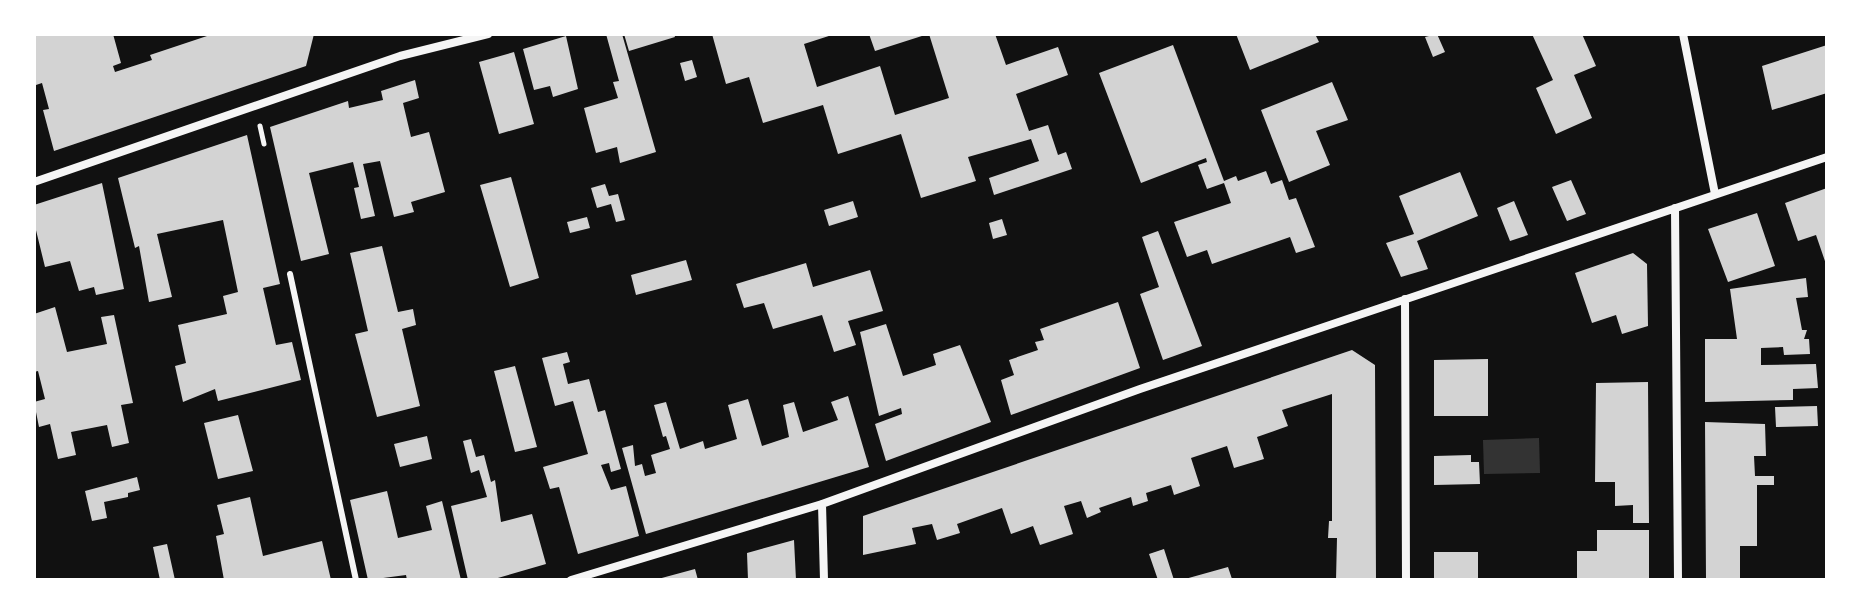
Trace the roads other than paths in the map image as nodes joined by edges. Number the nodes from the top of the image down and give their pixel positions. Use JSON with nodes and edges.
{"nodes":[{"id":1,"x":488,"y":34,"type":"edge"},
{"id":2,"x":1683,"y":34,"type":"edge"},
{"id":3,"x":1827,"y":157,"type":"edge"},
{"id":4,"x":34,"y":182,"type":"edge"},
{"id":5,"x":1715,"y":194,"type":"junction"},
{"id":6,"x":1675,"y":208,"type":"junction"},
{"id":7,"x":290,"y":274,"type":"dead end"},
{"id":8,"x":1405,"y":299,"type":"junction"},
{"id":9,"x":822,"y":504,"type":"junction"},
{"id":10,"x":356,"y":580,"type":"edge"},
{"id":11,"x":571,"y":580,"type":"edge"},
{"id":12,"x":824,"y":580,"type":"edge"},
{"id":13,"x":1406,"y":580,"type":"edge"},
{"id":14,"x":1678,"y":580,"type":"edge"}],
"edges":[{"from":1,"to":4,"type":"street"},
{"from":2,"to":5,"type":"street"},
{"from":3,"to":5,"type":"street"},
{"from":5,"to":6,"type":"street"},
{"from":6,"to":8,"type":"street"},
{"from":6,"to":14,"type":"street"},
{"from":7,"to":10,"type":"lane"},
{"from":8,"to":9,"type":"street"},
{"from":8,"to":13,"type":"street"},
{"from":9,"to":11,"type":"street"},
{"from":9,"to":12,"type":"street"}]}
